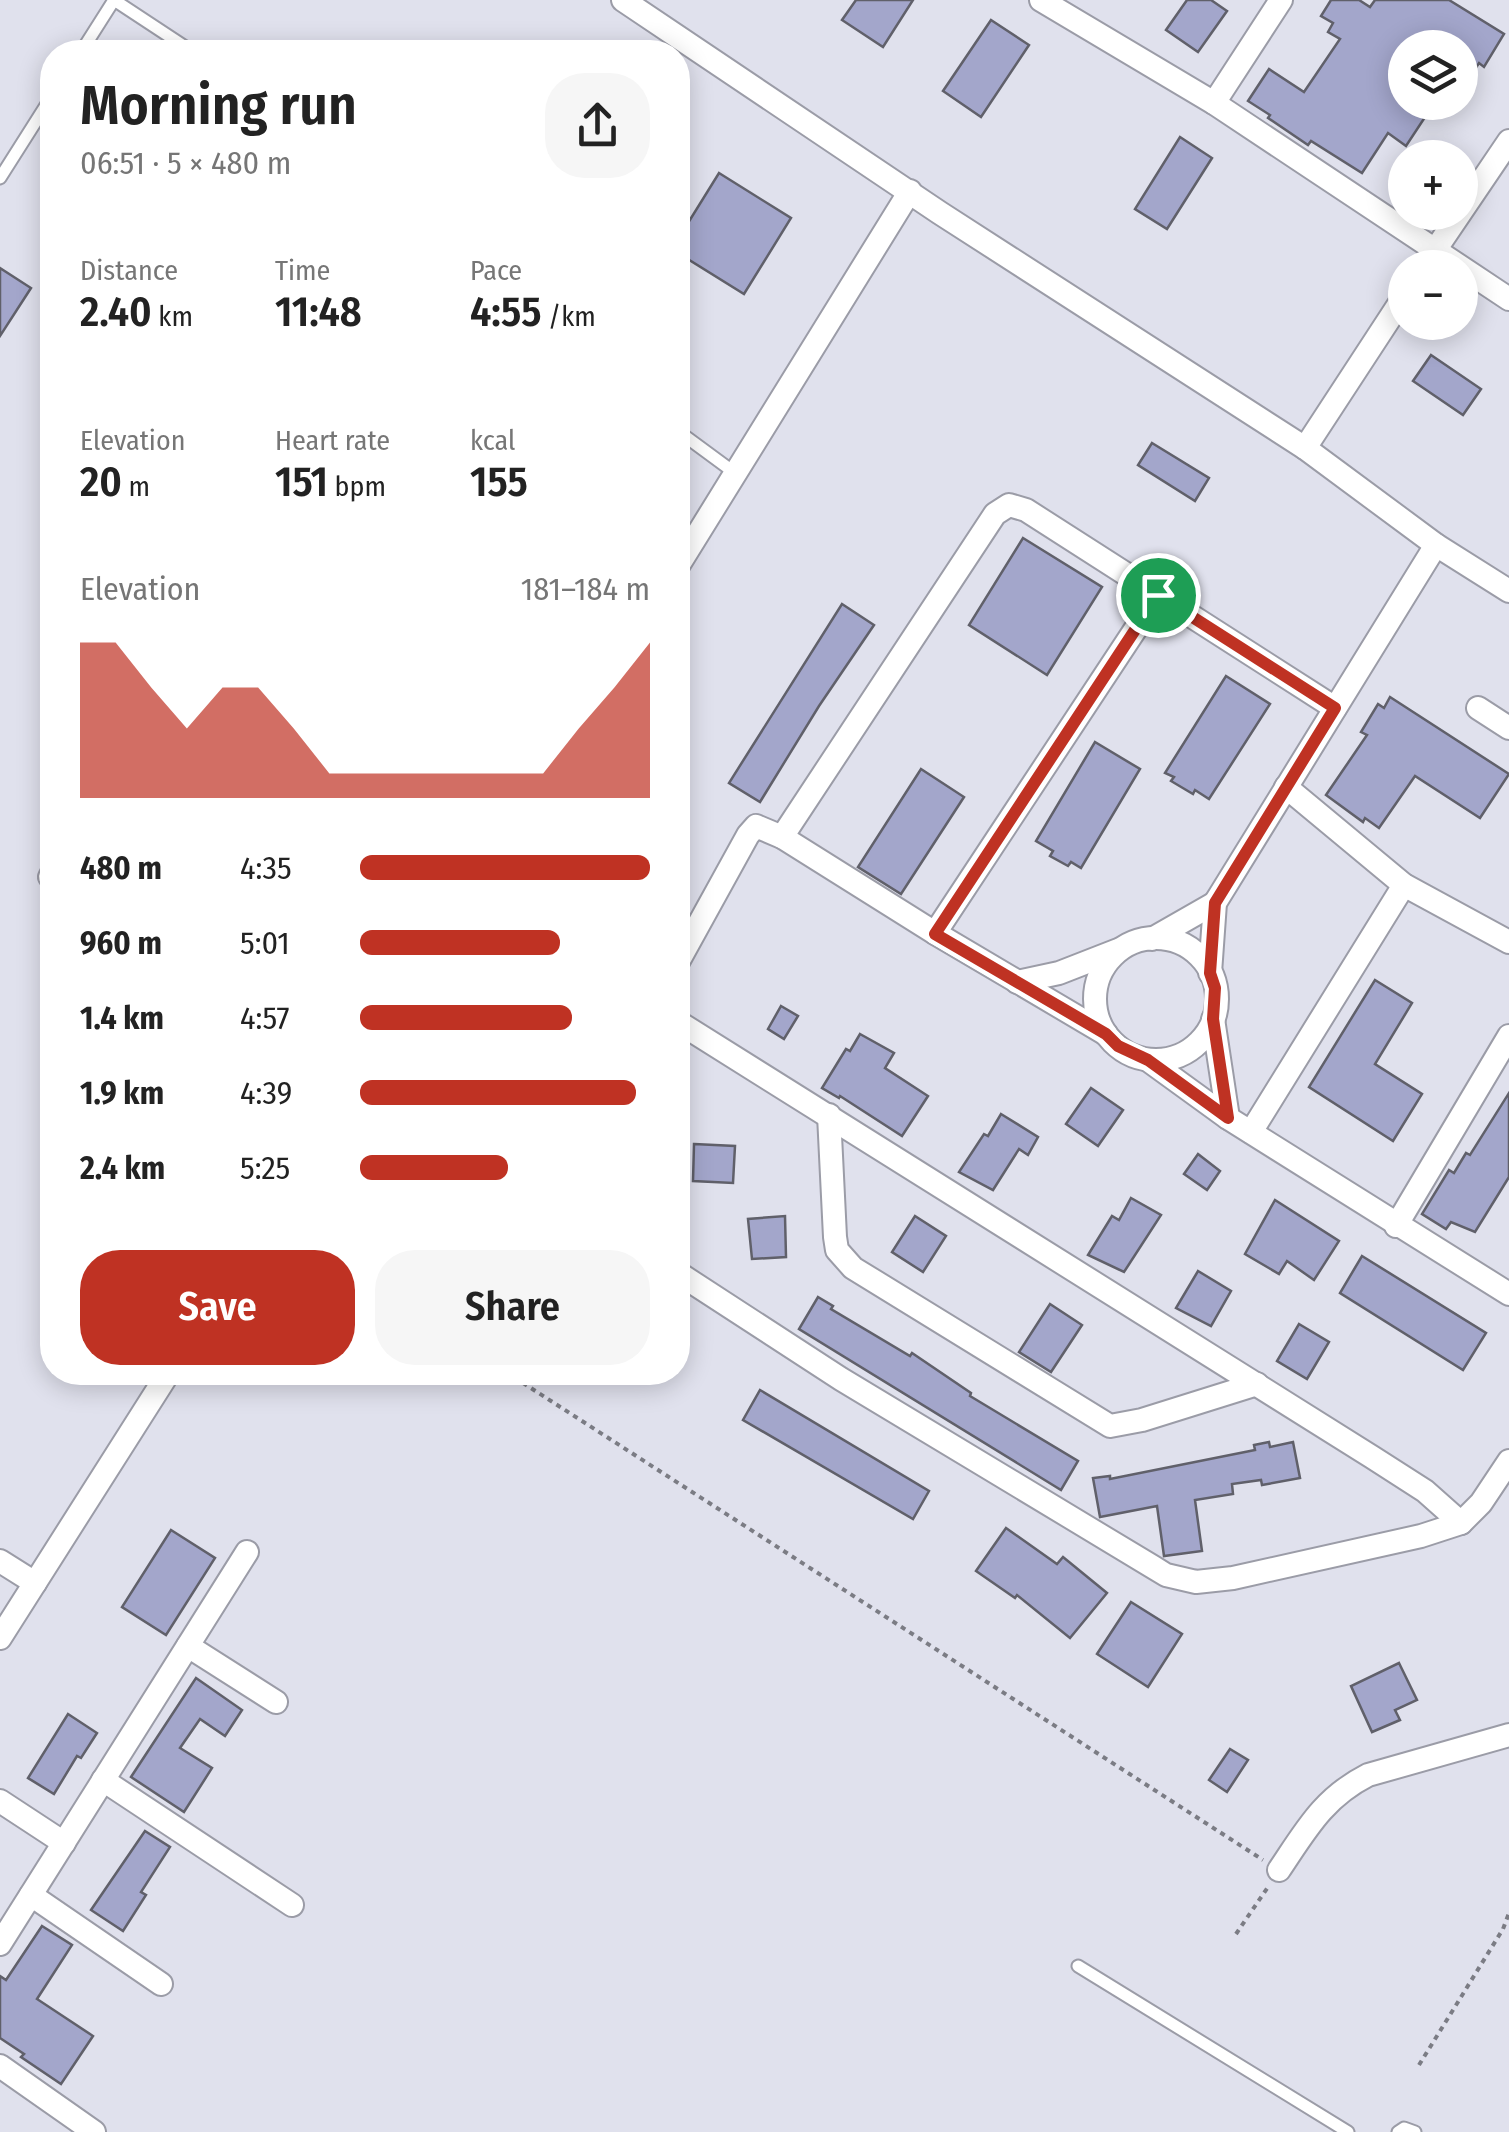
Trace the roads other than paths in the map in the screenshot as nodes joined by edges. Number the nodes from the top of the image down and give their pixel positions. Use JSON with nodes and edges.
{"nodes":[{"id":1,"x":623,"y":0,"type":"edge"},
{"id":2,"x":1040,"y":0,"type":"edge"},
{"id":3,"x":1281,"y":0,"type":"edge"},
{"id":4,"x":88,"y":40,"type":"edge"},
{"id":5,"x":176,"y":40,"type":"edge"},
{"id":6,"x":683,"y":40,"type":"edge"},
{"id":7,"x":690,"y":45,"type":"edge"},
{"id":8,"x":1214,"y":103,"type":"junction"},
{"id":9,"x":40,"y":115,"type":"edge"},
{"id":10,"x":1509,"y":140,"type":"edge"},
{"id":11,"x":0,"y":178,"type":"edge"},
{"id":12,"x":910,"y":191,"type":"junction"},
{"id":13,"x":1418,"y":250,"type":"edge"},
{"id":14,"x":1434,"y":250,"type":"edge"},
{"id":15,"x":1478,"y":283,"type":"edge"},
{"id":16,"x":1509,"y":299,"type":"edge"},
{"id":17,"x":1388,"y":321,"type":"edge"},
{"id":18,"x":690,"y":440,"type":"edge"},
{"id":19,"x":1305,"y":448,"type":"junction"},
{"id":20,"x":735,"y":473,"type":"junction"},
{"id":21,"x":1436,"y":545,"type":"junction"},
{"id":22,"x":690,"y":546,"type":"edge"},
{"id":23,"x":1509,"y":591,"type":"edge"},
{"id":24,"x":1158,"y":595,"type":"junction"},
{"id":25,"x":1335,"y":708,"type":"junction"},
{"id":26,"x":1478,"y":708,"type":"dead end"},
{"id":27,"x":1509,"y":728,"type":"edge"},
{"id":28,"x":1286,"y":787,"type":"junction"},
{"id":29,"x":782,"y":837,"type":"junction"},
{"id":30,"x":1404,"y":885,"type":"junction"},
{"id":31,"x":1215,"y":903,"type":"junction"},
{"id":32,"x":935,"y":934,"type":"junction"},
{"id":33,"x":1152,"y":938,"type":"junction"},
{"id":34,"x":690,"y":941,"type":"edge"},
{"id":35,"x":1509,"y":942,"type":"edge"},
{"id":36,"x":1121,"y":948,"type":"junction"},
{"id":37,"x":1210,"y":973,"type":"junction"},
{"id":38,"x":1016,"y":982,"type":"junction"},
{"id":39,"x":1213,"y":1019,"type":"junction"},
{"id":40,"x":690,"y":1029,"type":"edge"},
{"id":41,"x":1106,"y":1034,"type":"junction"},
{"id":42,"x":1509,"y":1036,"type":"edge"},
{"id":43,"x":1148,"y":1060,"type":"junction"},
{"id":44,"x":830,"y":1115,"type":"junction"},
{"id":45,"x":1228,"y":1118,"type":"junction"},
{"id":46,"x":1251,"y":1132,"type":"junction"},
{"id":47,"x":1396,"y":1226,"type":"junction"},
{"id":48,"x":690,"y":1282,"type":"edge"},
{"id":49,"x":1509,"y":1294,"type":"edge"},
{"id":50,"x":1257,"y":1384,"type":"junction"},
{"id":51,"x":161,"y":1385,"type":"edge"},
{"id":52,"x":1509,"y":1461,"type":"edge"},
{"id":53,"x":1461,"y":1522,"type":"junction"},
{"id":54,"x":247,"y":1552,"type":"dead end"},
{"id":55,"x":0,"y":1560,"type":"edge"},
{"id":56,"x":35,"y":1583,"type":"junction"},
{"id":57,"x":0,"y":1638,"type":"edge"},
{"id":58,"x":188,"y":1646,"type":"junction"},
{"id":59,"x":276,"y":1702,"type":"dead end"},
{"id":60,"x":1509,"y":1735,"type":"edge"},
{"id":61,"x":103,"y":1780,"type":"junction"},
{"id":62,"x":0,"y":1801,"type":"edge"},
{"id":63,"x":64,"y":1843,"type":"junction"},
{"id":64,"x":1279,"y":1870,"type":"road end"},
{"id":65,"x":31,"y":1894,"type":"junction"},
{"id":66,"x":292,"y":1905,"type":"dead end"},
{"id":67,"x":0,"y":1944,"type":"edge"},
{"id":68,"x":1078,"y":1966,"type":"dead end"},
{"id":69,"x":162,"y":1984,"type":"dead end"},
{"id":70,"x":0,"y":2066,"type":"edge"},
{"id":71,"x":94,"y":2132,"type":"edge"},
{"id":72,"x":1348,"y":2132,"type":"edge"},
{"id":73,"x":1398,"y":2132,"type":"edge"},
{"id":74,"x":1415,"y":2132,"type":"edge"}],
"edges":[{"from":1,"to":6,"type":"street"},
{"from":2,"to":8,"type":"street"},
{"from":3,"to":8,"type":"street"},
{"from":4,"to":5,"type":"lane"},
{"from":7,"to":12,"type":"street"},
{"from":8,"to":13,"type":"street"},
{"from":9,"to":11,"type":"lane"},
{"from":10,"to":14,"type":"street"},
{"from":12,"to":19,"type":"street"},
{"from":12,"to":20,"type":"street"},
{"from":15,"to":16,"type":"street"},
{"from":17,"to":19,"type":"street"},
{"from":18,"to":20,"type":"lane"},
{"from":19,"to":21,"type":"street"},
{"from":20,"to":22,"type":"street"},
{"from":21,"to":23,"type":"street"},
{"from":21,"to":25,"type":"street"},
{"from":24,"to":25,"type":"street"},
{"from":24,"to":29,"type":"street"},
{"from":24,"to":32,"type":"street"},
{"from":25,"to":28,"type":"street"},
{"from":26,"to":27,"type":"street"},
{"from":28,"to":30,"type":"street"},
{"from":28,"to":31,"type":"street"},
{"from":29,"to":32,"type":"street"},
{"from":29,"to":34,"type":"street"},
{"from":30,"to":35,"type":"street"},
{"from":30,"to":46,"type":"street"},
{"from":31,"to":33,"type":"street"},
{"from":31,"to":37,"type":"street"},
{"from":32,"to":38,"type":"street"},
{"from":33,"to":36,"type":"street"},
{"from":33,"to":37,"type":"street"},
{"from":36,"to":38,"type":"street"},
{"from":36,"to":41,"type":"street"},
{"from":37,"to":39,"type":"street"},
{"from":38,"to":41,"type":"street"},
{"from":39,"to":43,"type":"street"},
{"from":39,"to":45,"type":"street"},
{"from":40,"to":44,"type":"street"},
{"from":41,"to":43,"type":"street"},
{"from":42,"to":47,"type":"street"},
{"from":43,"to":45,"type":"street"},
{"from":44,"to":50,"type":"street"},
{"from":44,"to":50,"type":"street"},
{"from":45,"to":46,"type":"street"},
{"from":46,"to":47,"type":"street"},
{"from":47,"to":49,"type":"street"},
{"from":48,"to":53,"type":"street"},
{"from":50,"to":53,"type":"street"},
{"from":51,"to":56,"type":"street"},
{"from":52,"to":53,"type":"street"},
{"from":54,"to":58,"type":"street"},
{"from":55,"to":56,"type":"street"},
{"from":56,"to":57,"type":"street"},
{"from":58,"to":59,"type":"street"},
{"from":58,"to":61,"type":"street"},
{"from":60,"to":64,"type":"street"},
{"from":61,"to":63,"type":"street"},
{"from":61,"to":66,"type":"street"},
{"from":62,"to":63,"type":"street"},
{"from":63,"to":65,"type":"street"},
{"from":65,"to":67,"type":"street"},
{"from":65,"to":69,"type":"street"},
{"from":68,"to":72,"type":"lane"},
{"from":70,"to":71,"type":"street"},
{"from":73,"to":74,"type":"lane"}]}
